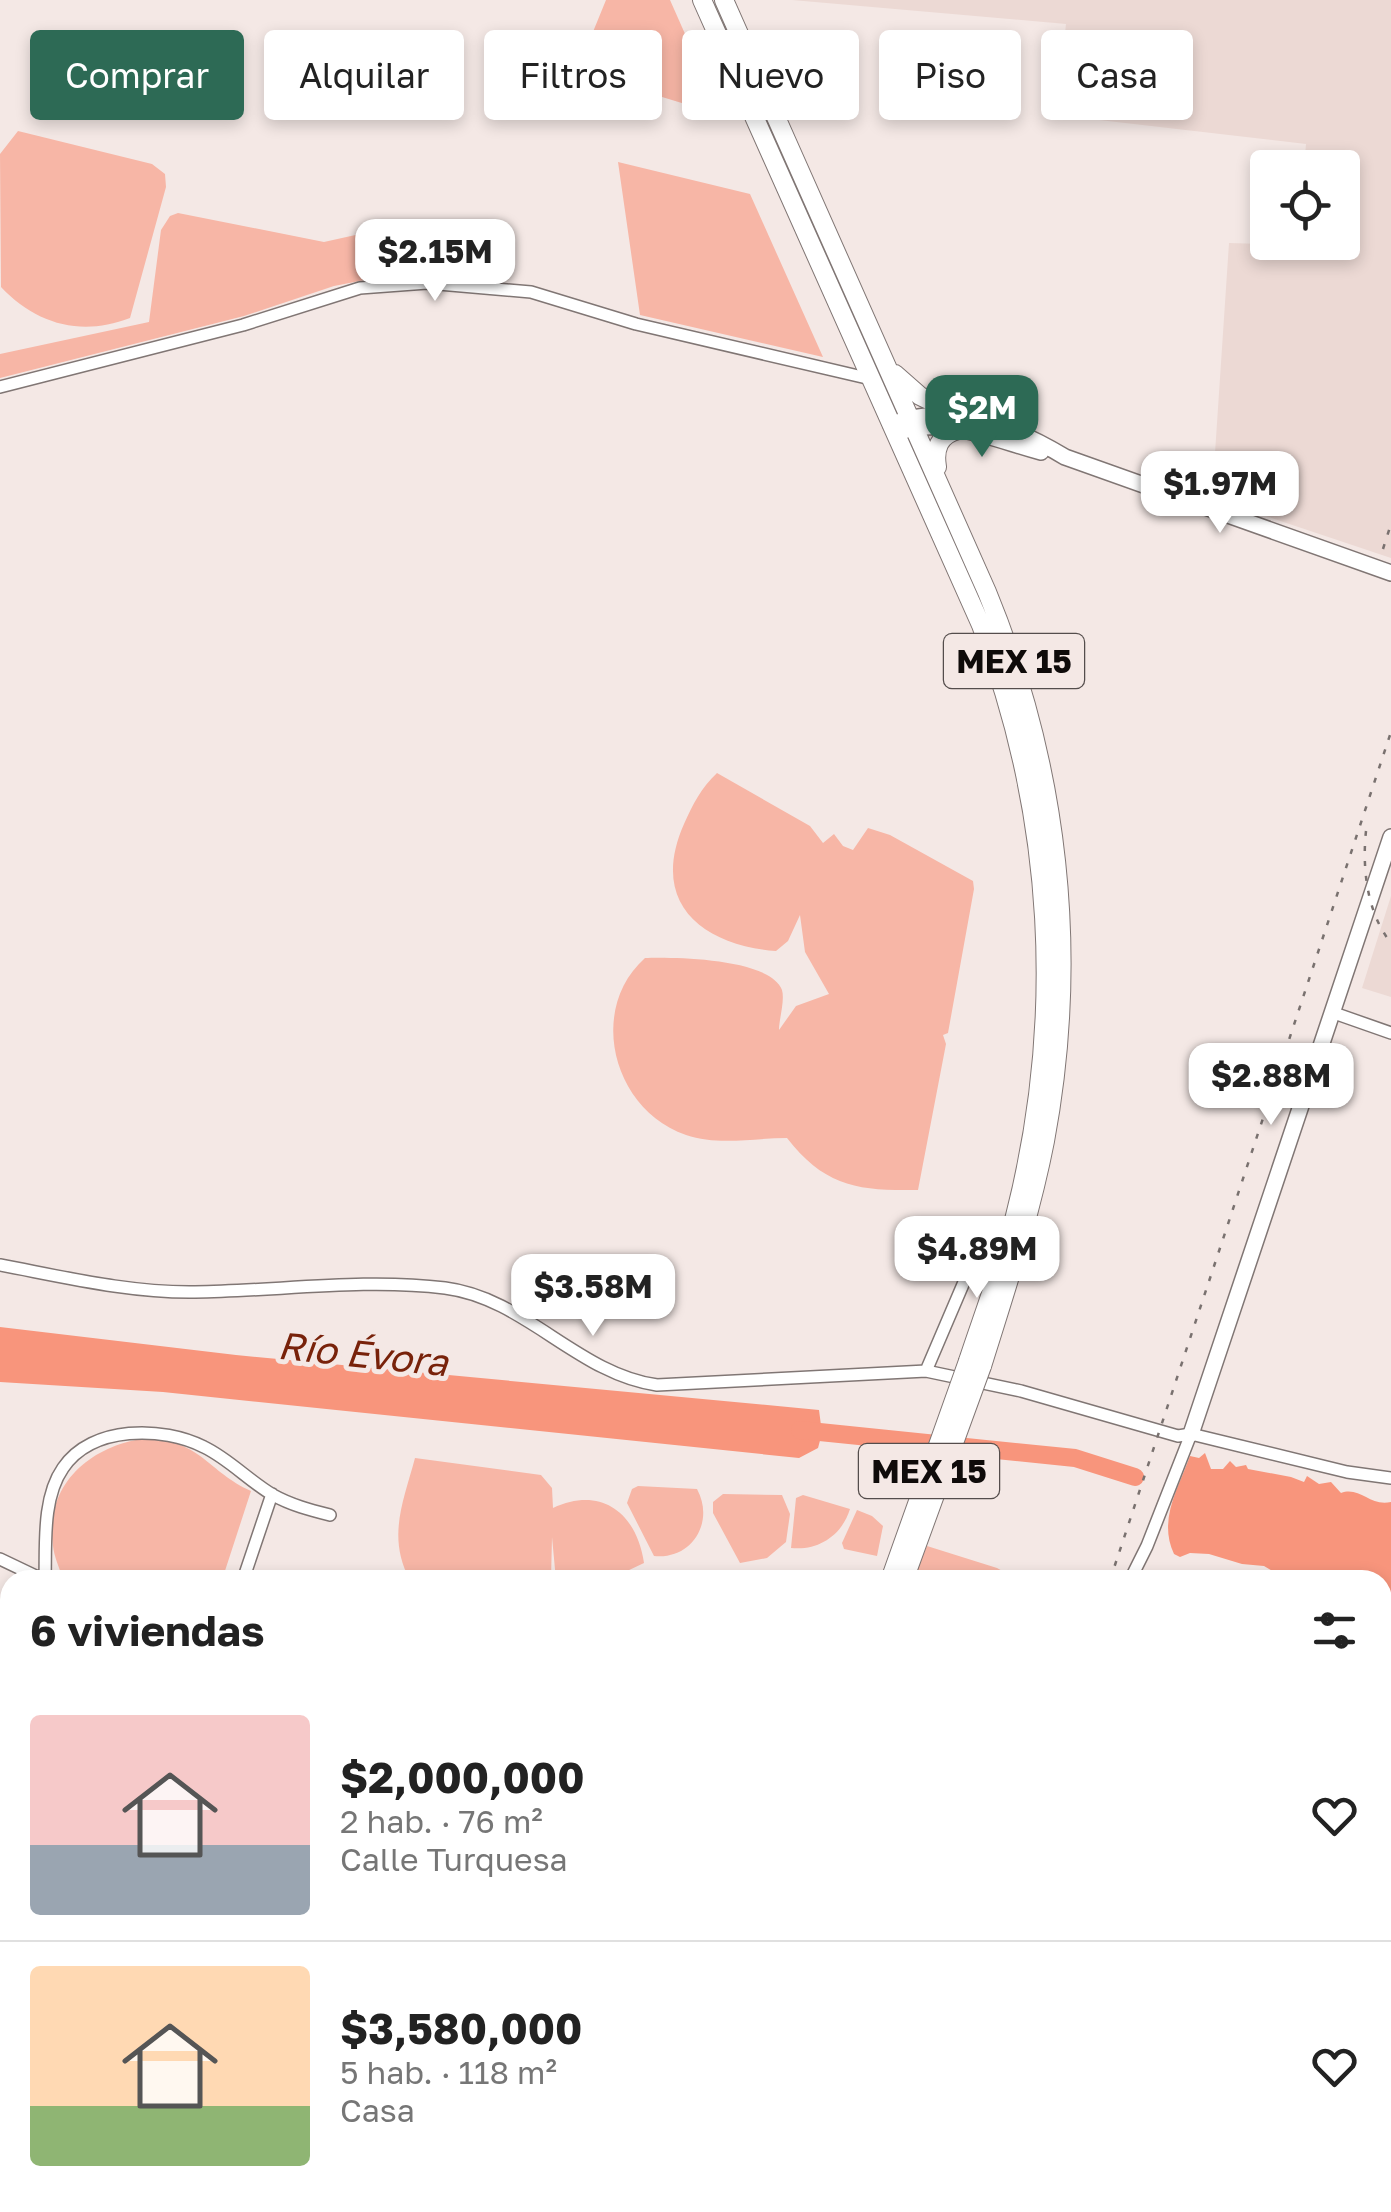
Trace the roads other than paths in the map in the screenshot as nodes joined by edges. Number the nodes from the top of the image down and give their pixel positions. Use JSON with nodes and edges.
{"nodes":[{"id":1,"x":702,"y":0,"type":"edge"},
{"id":2,"x":724,"y":0,"type":"edge"},
{"id":3,"x":890,"y":369,"type":"junction"},
{"id":4,"x":871,"y":379,"type":"junction"},
{"id":5,"x":0,"y":387,"type":"edge"},
{"id":6,"x":913,"y":422,"type":"junction"},
{"id":7,"x":957,"y":422,"type":"junction"},
{"id":8,"x":893,"y":429,"type":"junction"},
{"id":9,"x":941,"y":487,"type":"junction"},
{"id":10,"x":1391,"y":573,"type":"edge"},
{"id":11,"x":1391,"y":837,"type":"edge"},
{"id":12,"x":1334,"y":1013,"type":"junction"},
{"id":13,"x":1391,"y":1033,"type":"edge"},
{"id":14,"x":1014,"y":1220,"type":"junction"},
{"id":15,"x":0,"y":1265,"type":"edge"},
{"id":16,"x":975,"y":1364,"type":"junction"},
{"id":17,"x":926,"y":1371,"type":"junction"},
{"id":18,"x":1191,"y":1434,"type":"junction"},
{"id":19,"x":1391,"y":1478,"type":"edge"},
{"id":20,"x":272,"y":1494,"type":"junction"},
{"id":21,"x":330,"y":1516,"type":"dead end"},
{"id":22,"x":45,"y":1570,"type":"edge"},
{"id":23,"x":246,"y":1570,"type":"edge"},
{"id":24,"x":894,"y":1570,"type":"edge"},
{"id":25,"x":907,"y":1570,"type":"edge"},
{"id":26,"x":1135,"y":1570,"type":"edge"}],
"edges":[{"from":1,"to":4,"type":"main road","number":"MEX 15"},
{"from":2,"to":3,"type":"main road","number":"MEX 15"},
{"from":3,"to":6,"type":"main road","number":"MEX 15"},
{"from":3,"to":7,"type":"main road"},
{"from":4,"to":5,"type":"street"},
{"from":4,"to":8,"type":"main road","number":"MEX 15"},
{"from":6,"to":7,"type":"street"},
{"from":6,"to":8,"type":"street"},
{"from":6,"to":9,"type":"main road","number":"MEX 15"},
{"from":7,"to":9,"type":"main road"},
{"from":7,"to":10,"type":"street"},
{"from":8,"to":14,"type":"main road","number":"MEX 15"},
{"from":9,"to":16,"type":"main road","number":"MEX 15"},
{"from":11,"to":12,"type":"street"},
{"from":12,"to":13,"type":"street"},
{"from":12,"to":18,"type":"street"},
{"from":14,"to":16,"type":"main road","number":"MEX 15"},
{"from":14,"to":17,"type":"street"},
{"from":15,"to":17,"type":"street"},
{"from":16,"to":24,"type":"main road","number":"MEX 15","bridge":true},
{"from":16,"to":25,"type":"main road","number":"MEX 15","bridge":true},
{"from":17,"to":18,"type":"street"},
{"from":18,"to":19,"type":"street"},
{"from":18,"to":26,"type":"street"},
{"from":20,"to":21,"type":"street"},
{"from":20,"to":22,"type":"street"},
{"from":20,"to":23,"type":"street"}]}
